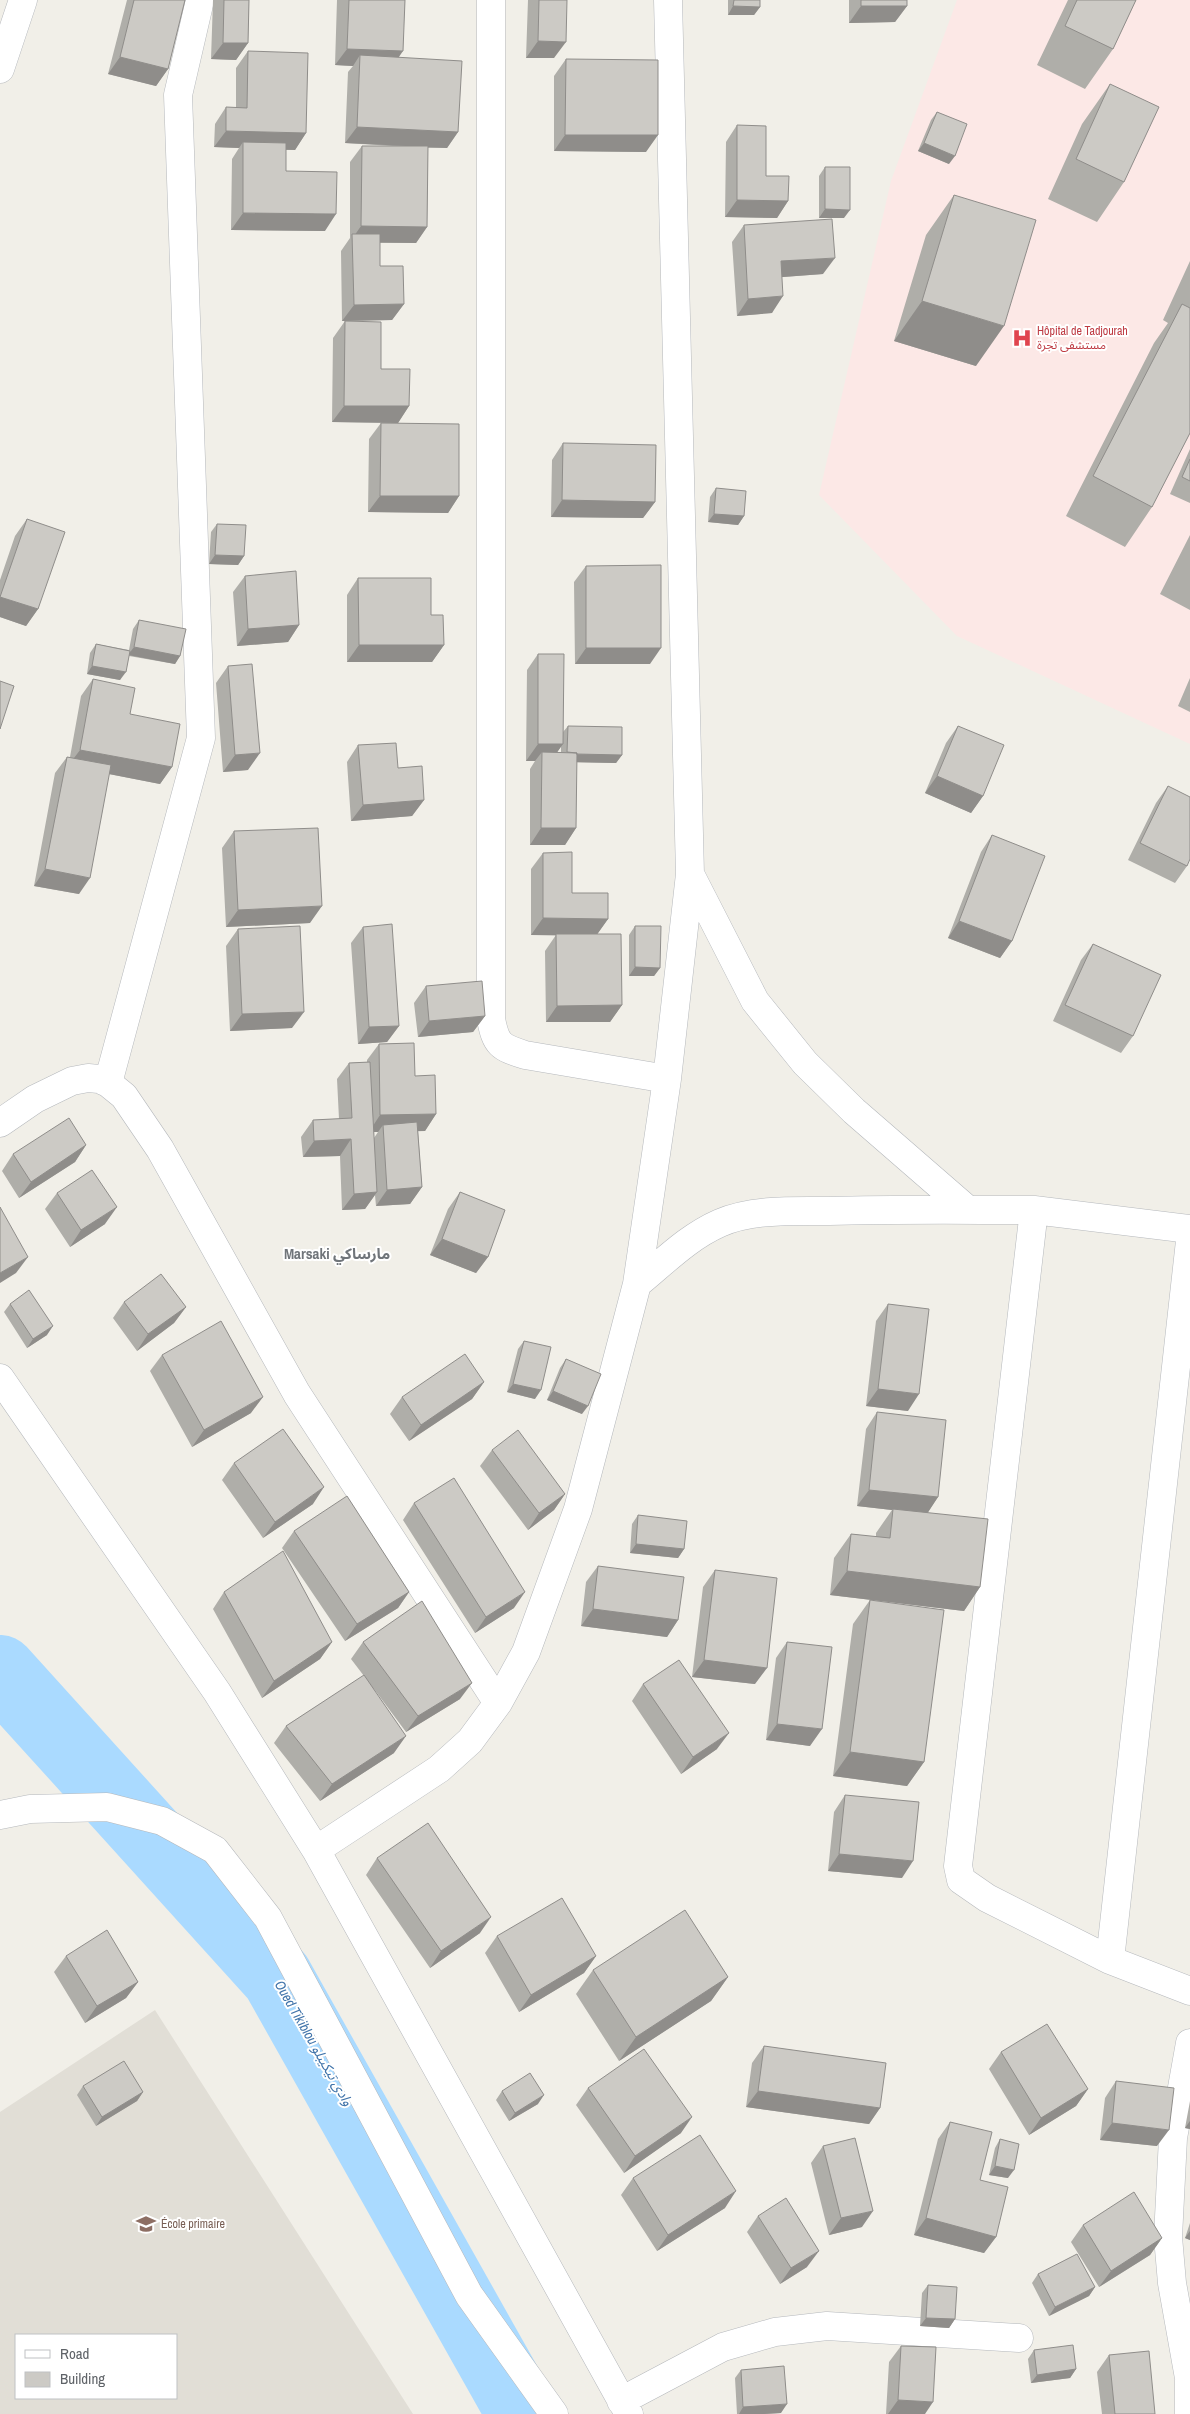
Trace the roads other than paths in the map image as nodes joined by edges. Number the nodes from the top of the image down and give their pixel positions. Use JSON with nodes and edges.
{"nodes":[{"id":1,"x":23,"y":0,"type":"edge"},
{"id":2,"x":200,"y":0,"type":"edge"},
{"id":3,"x":491,"y":0,"type":"edge"},
{"id":4,"x":668,"y":0,"type":"edge"},
{"id":5,"x":0,"y":69,"type":"edge"},
{"id":6,"x":690,"y":874,"type":"junction"},
{"id":7,"x":667,"y":1079,"type":"junction"},
{"id":8,"x":108,"y":1083,"type":"junction"},
{"id":9,"x":0,"y":1123,"type":"edge"},
{"id":10,"x":968,"y":1210,"type":"junction"},
{"id":11,"x":1034,"y":1210,"type":"junction"},
{"id":12,"x":1190,"y":1229,"type":"edge"},
{"id":13,"x":1190,"y":1241,"type":"edge"},
{"id":14,"x":637,"y":1284,"type":"junction"},
{"id":15,"x":0,"y":1378,"type":"edge"},
{"id":16,"x":498,"y":1703,"type":"junction"},
{"id":17,"x":0,"y":1815,"type":"edge"},
{"id":18,"x":316,"y":1850,"type":"junction"},
{"id":19,"x":1110,"y":1960,"type":"junction"},
{"id":20,"x":1190,"y":1991,"type":"edge"},
{"id":21,"x":1190,"y":2043,"type":"edge"},
{"id":22,"x":1018,"y":2338,"type":"dead end"},
{"id":23,"x":1186,"y":2338,"type":"edge"},
{"id":24,"x":625,"y":2408,"type":"edge"},
{"id":25,"x":554,"y":2414,"type":"edge"},
{"id":26,"x":1189,"y":2414,"type":"edge"}],
"edges":[{"from":1,"to":5,"type":"street"},
{"from":2,"to":8,"type":"street"},
{"from":3,"to":7,"type":"street"},
{"from":4,"to":6,"type":"street"},
{"from":6,"to":7,"type":"street"},
{"from":6,"to":10,"type":"street"},
{"from":7,"to":14,"type":"street"},
{"from":8,"to":9,"type":"street"},
{"from":8,"to":16,"type":"street"},
{"from":10,"to":11,"type":"street"},
{"from":10,"to":14,"type":"street"},
{"from":11,"to":12,"type":"street"},
{"from":11,"to":19,"type":"street"},
{"from":13,"to":19,"type":"street"},
{"from":14,"to":16,"type":"street"},
{"from":15,"to":18,"type":"street"},
{"from":16,"to":18,"type":"street"},
{"from":17,"to":25,"type":"street"},
{"from":18,"to":24,"type":"street"},
{"from":19,"to":20,"type":"street"},
{"from":21,"to":23,"type":"street"},
{"from":22,"to":24,"type":"street"},
{"from":23,"to":26,"type":"street"}]}
